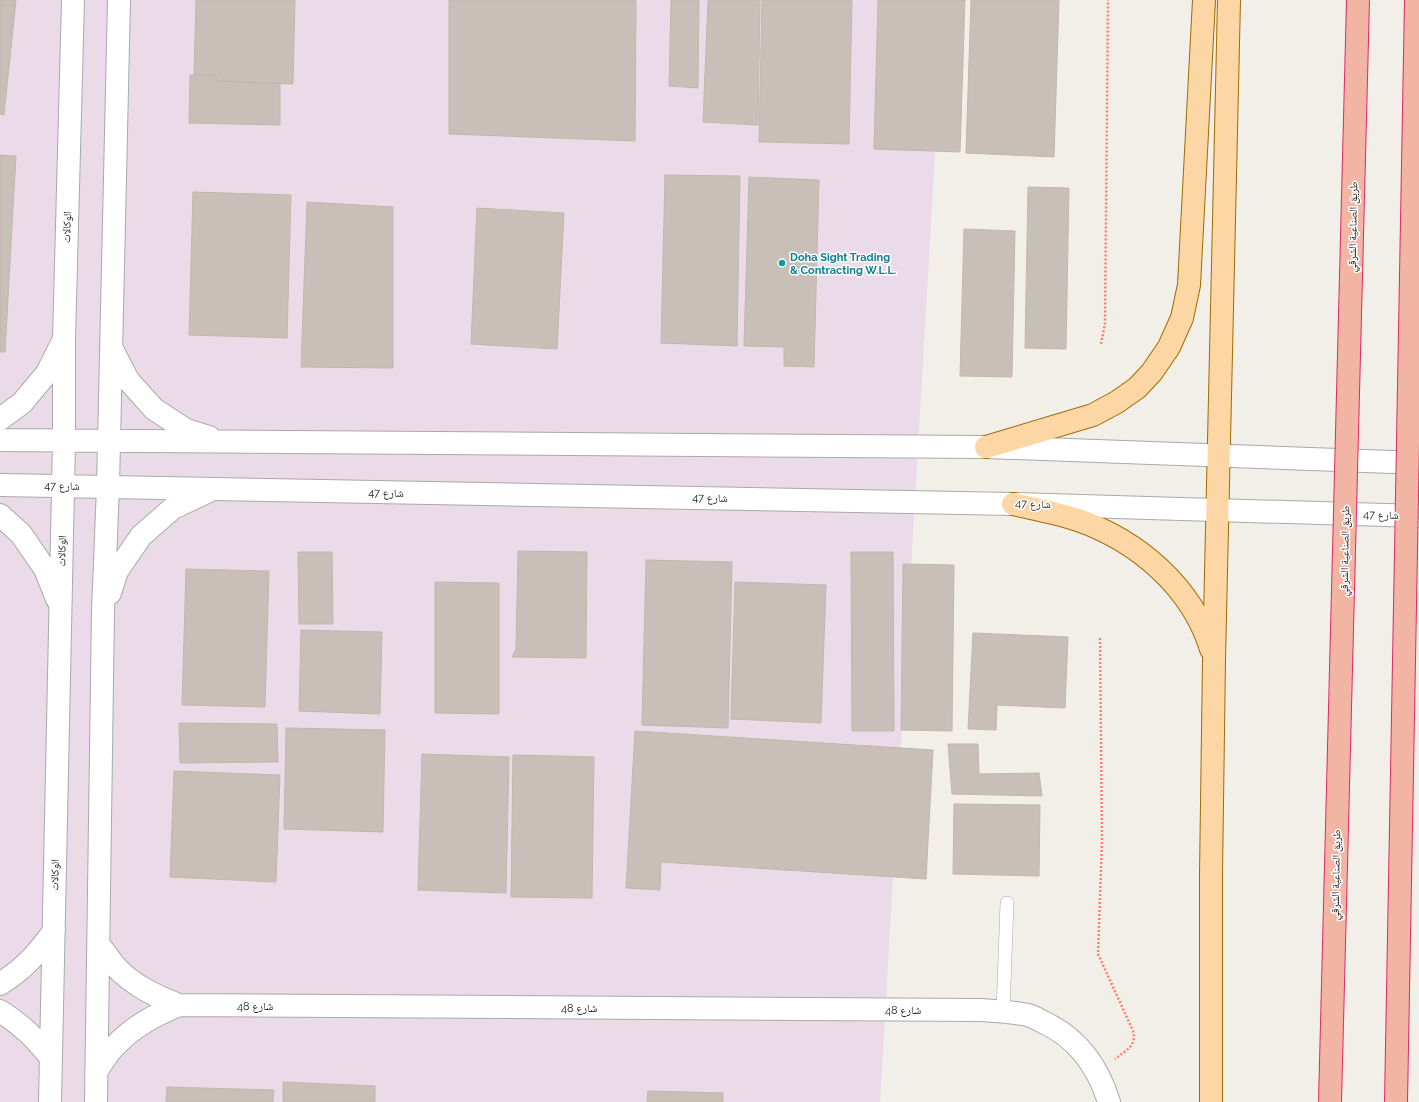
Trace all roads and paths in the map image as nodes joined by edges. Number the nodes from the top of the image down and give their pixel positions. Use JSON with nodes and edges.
{"nodes":[{"id":1,"x":73,"y":0,"type":"edge"},
{"id":2,"x":118,"y":0,"type":"edge"},
{"id":3,"x":1108,"y":0,"type":"edge"},
{"id":4,"x":1204,"y":0,"type":"edge"},
{"id":5,"x":1229,"y":0,"type":"edge"},
{"id":6,"x":1358,"y":0,"type":"edge"},
{"id":7,"x":1416,"y":0,"type":"edge"},
{"id":8,"x":64,"y":339,"type":"junction"},
{"id":9,"x":1101,"y":344,"type":"dead end"},
{"id":10,"x":111,"y":345,"type":"junction"},
{"id":11,"x":0,"y":419,"type":"edge"},
{"id":12,"x":0,"y":440,"type":"edge"},
{"id":13,"x":64,"y":441,"type":"junction"},
{"id":14,"x":110,"y":442,"type":"junction"},
{"id":15,"x":223,"y":442,"type":"junction"},
{"id":16,"x":986,"y":447,"type":"junction"},
{"id":17,"x":1220,"y":456,"type":"junction"},
{"id":18,"x":1419,"y":463,"type":"edge"},
{"id":19,"x":0,"y":485,"type":"edge"},
{"id":20,"x":63,"y":486,"type":"junction"},
{"id":21,"x":108,"y":487,"type":"junction"},
{"id":22,"x":211,"y":490,"type":"junction"},
{"id":23,"x":1013,"y":504,"type":"junction"},
{"id":24,"x":1218,"y":509,"type":"junction"},
{"id":25,"x":0,"y":515,"type":"edge"},
{"id":26,"x":1419,"y":516,"type":"edge"},
{"id":27,"x":60,"y":609,"type":"junction"},
{"id":28,"x":103,"y":611,"type":"junction"},
{"id":29,"x":1100,"y":638,"type":"dead end"},
{"id":30,"x":1214,"y":661,"type":"junction"},
{"id":31,"x":1007,"y":903,"type":"dead end"},
{"id":32,"x":54,"y":931,"type":"junction"},
{"id":33,"x":99,"y":945,"type":"junction"},
{"id":34,"x":0,"y":984,"type":"edge"},
{"id":35,"x":179,"y":1006,"type":"junction"},
{"id":36,"x":0,"y":1011,"type":"edge"},
{"id":37,"x":1003,"y":1012,"type":"junction"},
{"id":38,"x":51,"y":1058,"type":"junction"},
{"id":39,"x":96,"y":1072,"type":"junction"},
{"id":40,"x":1097,"y":1072,"type":"junction"},
{"id":41,"x":50,"y":1102,"type":"edge"},
{"id":42,"x":96,"y":1102,"type":"edge"},
{"id":43,"x":1109,"y":1102,"type":"edge"},
{"id":44,"x":1211,"y":1102,"type":"edge"},
{"id":45,"x":1330,"y":1102,"type":"edge"},
{"id":46,"x":1396,"y":1102,"type":"edge"}],
"edges":[{"from":1,"to":8,"type":"street","name":"الوكالات"},
{"from":2,"to":10,"type":"street"},
{"from":3,"to":9,"type":"path"},
{"from":4,"to":16,"type":"main road"},
{"from":5,"to":17,"type":"main road"},
{"from":6,"to":45,"type":"highway","name":"طريق الصناعية الشرقي","bridge":true},
{"from":7,"to":46,"type":"highway","bridge":true},
{"from":8,"to":11,"type":"street"},
{"from":8,"to":13,"type":"street","name":"الوكالات"},
{"from":10,"to":14,"type":"street"},
{"from":10,"to":15,"type":"street"},
{"from":12,"to":13,"type":"street"},
{"from":13,"to":14,"type":"street"},
{"from":13,"to":20,"type":"street","name":"الوكالات"},
{"from":14,"to":15,"type":"street"},
{"from":14,"to":21,"type":"street"},
{"from":15,"to":16,"type":"street"},
{"from":16,"to":17,"type":"street"},
{"from":17,"to":18,"type":"street"},
{"from":17,"to":24,"type":"main road"},
{"from":19,"to":20,"type":"street","name":"شارع 47"},
{"from":20,"to":21,"type":"street","name":"شارع 47"},
{"from":20,"to":27,"type":"street","name":"الوكالات"},
{"from":21,"to":22,"type":"street","name":"شارع 47"},
{"from":21,"to":28,"type":"street"},
{"from":22,"to":23,"type":"street","name":"شارع 47"},
{"from":22,"to":28,"type":"street"},
{"from":23,"to":24,"type":"street","name":"شارع 47"},
{"from":23,"to":30,"type":"main road"},
{"from":24,"to":26,"type":"street","name":"شارع 47"},
{"from":24,"to":30,"type":"main road"},
{"from":25,"to":27,"type":"street"},
{"from":27,"to":32,"type":"street","name":"الوكالات"},
{"from":28,"to":33,"type":"street"},
{"from":29,"to":40,"type":"path"},
{"from":30,"to":44,"type":"main road"},
{"from":31,"to":37,"type":"lane"},
{"from":32,"to":34,"type":"street"},
{"from":32,"to":38,"type":"street","name":"الوكالات"},
{"from":33,"to":35,"type":"street","name":"شارع 48"},
{"from":33,"to":39,"type":"street"},
{"from":35,"to":37,"type":"street","name":"شارع 48"},
{"from":35,"to":39,"type":"street","name":"شارع 48"},
{"from":36,"to":38,"type":"street"},
{"from":37,"to":40,"type":"street"},
{"from":38,"to":41,"type":"street","name":"الوكالات"},
{"from":39,"to":42,"type":"street"},
{"from":40,"to":43,"type":"street"}]}
